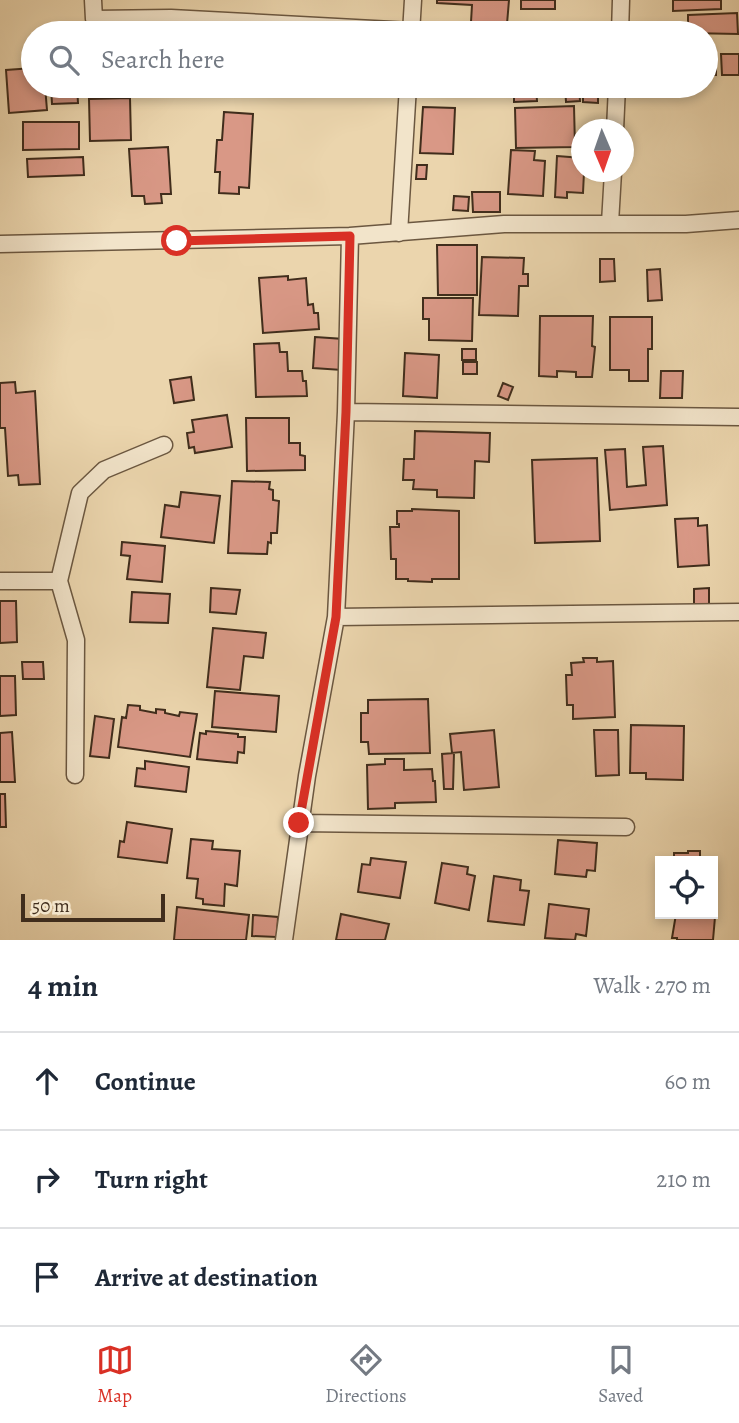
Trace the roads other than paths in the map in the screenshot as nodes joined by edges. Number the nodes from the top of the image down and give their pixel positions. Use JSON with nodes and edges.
{"nodes":[{"id":1,"x":93,"y":0,"type":"edge"},
{"id":2,"x":413,"y":0,"type":"edge"},
{"id":3,"x":621,"y":0,"type":"edge"},
{"id":4,"x":222,"y":21,"type":"edge"},
{"id":5,"x":412,"y":21,"type":"edge"},
{"id":6,"x":620,"y":21,"type":"edge"},
{"id":7,"x":407,"y":98,"type":"edge"},
{"id":8,"x":616,"y":98,"type":"edge"},
{"id":9,"x":616,"y":119,"type":"edge"},
{"id":10,"x":612,"y":182,"type":"edge"},
{"id":11,"x":739,"y":220,"type":"edge"},
{"id":12,"x":610,"y":223,"type":"junction"},
{"id":13,"x":399,"y":233,"type":"junction"},
{"id":14,"x":350,"y":236,"type":"junction"},
{"id":15,"x":0,"y":244,"type":"edge"},
{"id":16,"x":346,"y":412,"type":"junction"},
{"id":17,"x":739,"y":417,"type":"edge"},
{"id":18,"x":164,"y":445,"type":"dead end"},
{"id":19,"x":0,"y":581,"type":"edge"},
{"id":20,"x":59,"y":581,"type":"junction"},
{"id":21,"x":739,"y":612,"type":"edge"},
{"id":22,"x":336,"y":617,"type":"junction"},
{"id":23,"x":75,"y":775,"type":"dead end"},
{"id":24,"x":299,"y":823,"type":"junction"},
{"id":25,"x":626,"y":827,"type":"dead end"},
{"id":26,"x":284,"y":940,"type":"edge"}],
"edges":[{"from":1,"to":4,"type":"street"},
{"from":2,"to":5,"type":"street"},
{"from":3,"to":6,"type":"street"},
{"from":7,"to":13,"type":"street"},
{"from":8,"to":9,"type":"street"},
{"from":10,"to":12,"type":"street"},
{"from":11,"to":12,"type":"street"},
{"from":12,"to":13,"type":"street"},
{"from":13,"to":14,"type":"street"},
{"from":14,"to":15,"type":"street"},
{"from":14,"to":16,"type":"street"},
{"from":16,"to":17,"type":"street"},
{"from":16,"to":22,"type":"street"},
{"from":18,"to":20,"type":"street"},
{"from":19,"to":20,"type":"street"},
{"from":20,"to":23,"type":"street"},
{"from":21,"to":22,"type":"street"},
{"from":22,"to":24,"type":"street"},
{"from":24,"to":25,"type":"street"},
{"from":24,"to":26,"type":"street"}]}
